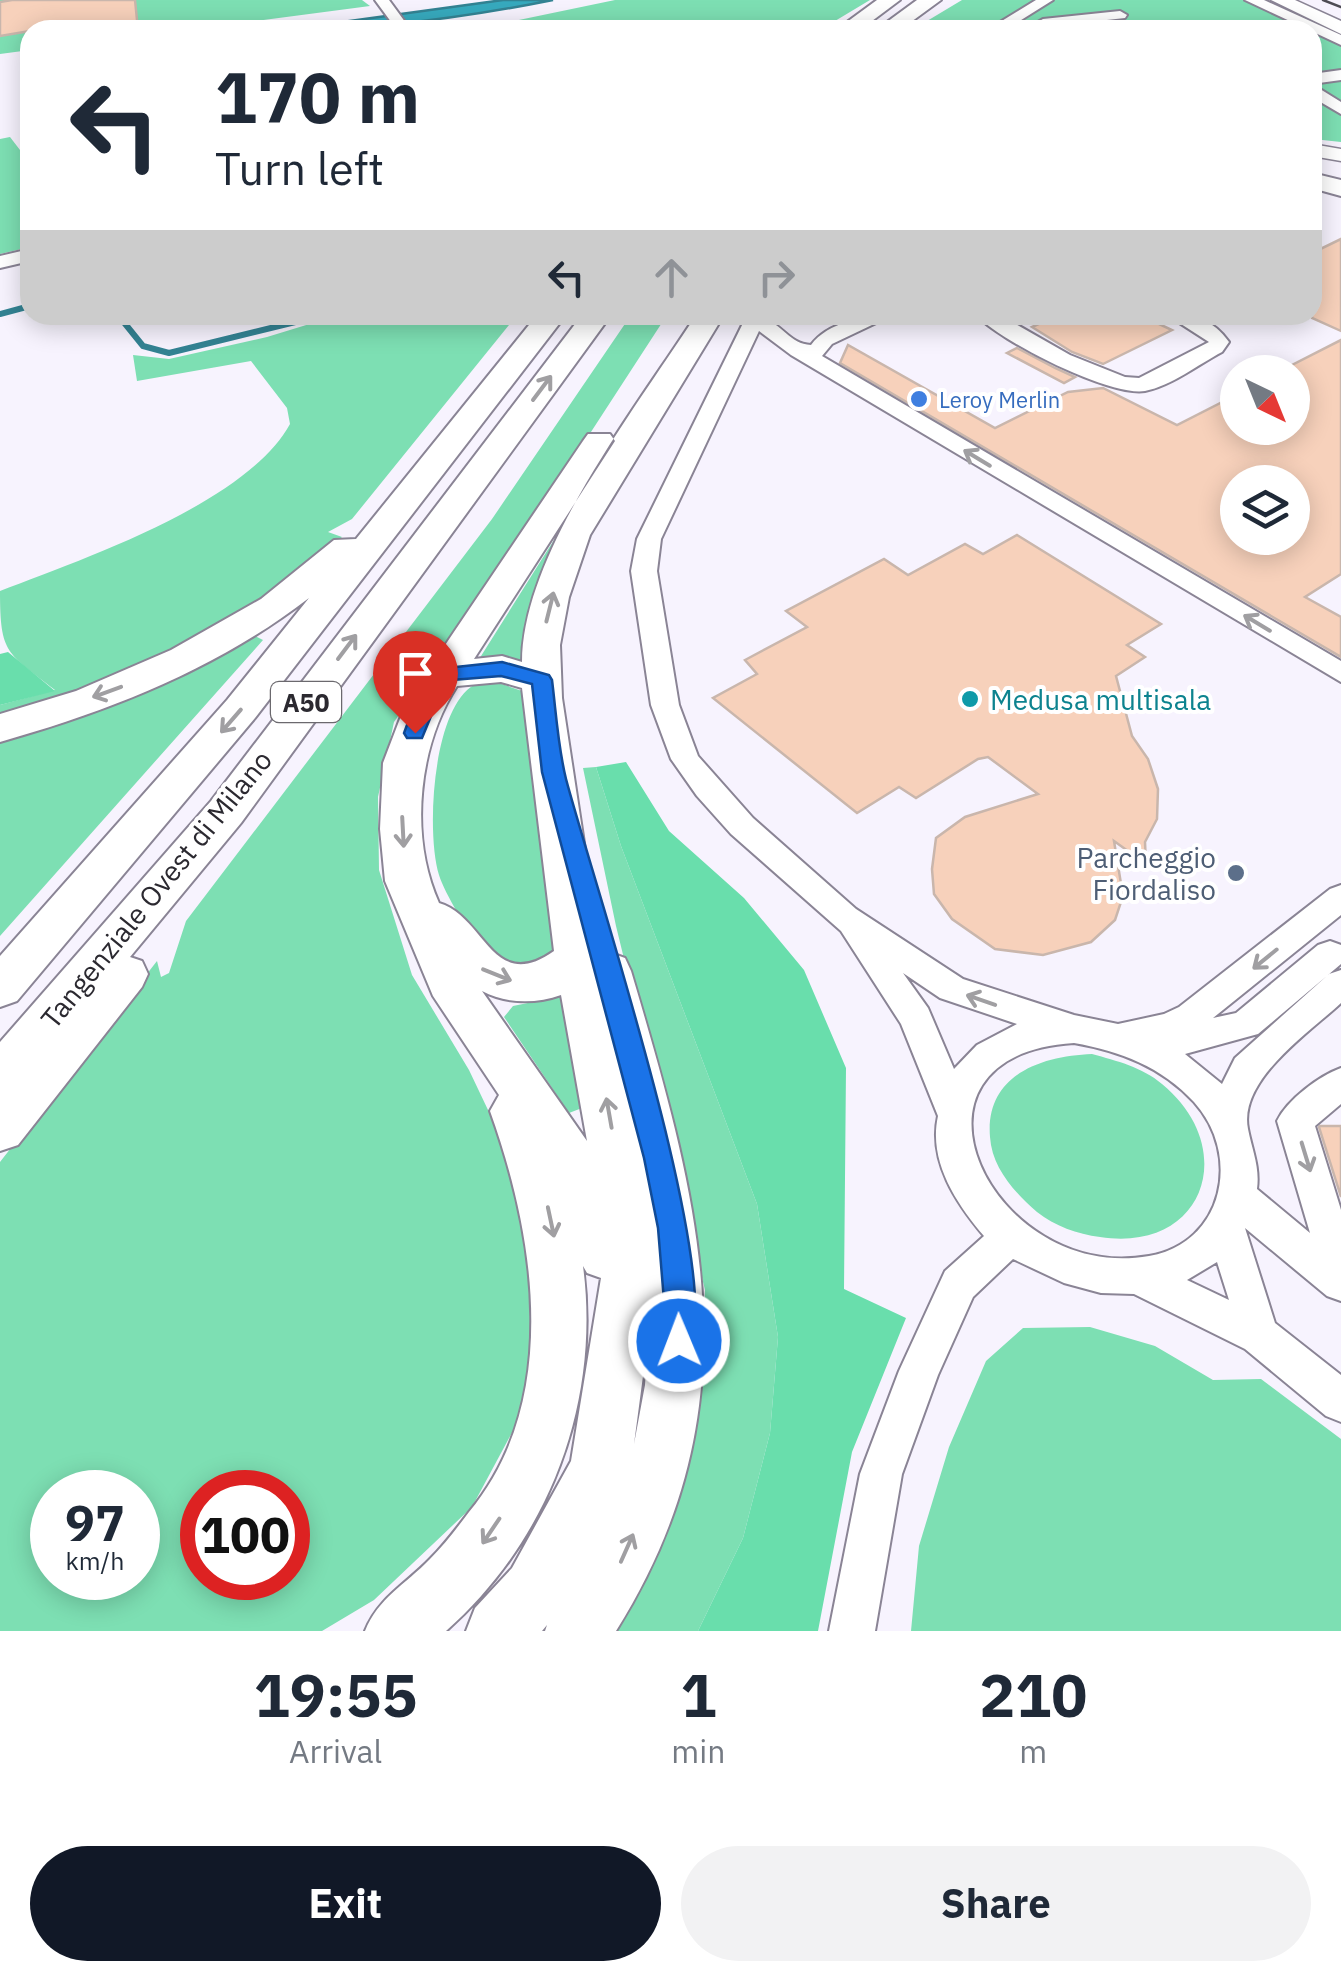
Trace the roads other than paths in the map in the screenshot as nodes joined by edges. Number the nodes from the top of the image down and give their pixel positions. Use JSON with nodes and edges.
{"nodes":[{"id":1,"x":890,"y":0,"type":"edge"},
{"id":2,"x":931,"y":0,"type":"edge"},
{"id":3,"x":1046,"y":0,"type":"edge"},
{"id":4,"x":1252,"y":0,"type":"edge"},
{"id":5,"x":1280,"y":0,"type":"edge"},
{"id":6,"x":1310,"y":3,"type":"edge"},
{"id":7,"x":1120,"y":15,"type":"dead end"},
{"id":8,"x":1341,"y":16,"type":"edge"},
{"id":9,"x":1250,"y":19,"type":"dead end"},
{"id":10,"x":861,"y":20,"type":"edge"},
{"id":11,"x":901,"y":20,"type":"edge"},
{"id":12,"x":1011,"y":20,"type":"edge"},
{"id":13,"x":1072,"y":20,"type":"edge"},
{"id":14,"x":1258,"y":20,"type":"edge"},
{"id":15,"x":1296,"y":20,"type":"edge"},
{"id":16,"x":1341,"y":28,"type":"edge"},
{"id":17,"x":544,"y":325,"type":"edge"},
{"id":18,"x":590,"y":325,"type":"edge"},
{"id":19,"x":674,"y":325,"type":"edge"},
{"id":20,"x":704,"y":325,"type":"edge"},
{"id":21,"x":752,"y":325,"type":"edge"},
{"id":22,"x":767,"y":325,"type":"edge"},
{"id":23,"x":860,"y":325,"type":"edge"},
{"id":24,"x":1013,"y":325,"type":"edge"},
{"id":25,"x":1198,"y":325,"type":"edge"},
{"id":26,"x":798,"y":351,"type":"junction"},
{"id":27,"x":463,"y":430,"type":"junction"},
{"id":28,"x":1341,"y":673,"type":"edge"},
{"id":29,"x":445,"y":674,"type":"junction"},
{"id":30,"x":542,"y":680,"type":"junction"},
{"id":31,"x":0,"y":728,"type":"edge"},
{"id":32,"x":554,"y":772,"type":"junction"},
{"id":33,"x":226,"y":812,"type":"junction"},
{"id":34,"x":407,"y":881,"type":"junction"},
{"id":35,"x":1341,"y":897,"type":"edge"},
{"id":36,"x":845,"y":918,"type":"junction"},
{"id":37,"x":578,"y":958,"type":"junction"},
{"id":38,"x":1336,"y":969,"type":"edge"},
{"id":39,"x":0,"y":988,"type":"edge"},
{"id":40,"x":1074,"y":1028,"type":"junction"},
{"id":41,"x":481,"y":1033,"type":"junction"},
{"id":42,"x":1136,"y":1043,"type":"junction"},
{"id":43,"x":0,"y":1077,"type":"edge"},
{"id":44,"x":1341,"y":1083,"type":"edge"},
{"id":45,"x":954,"y":1110,"type":"junction"},
{"id":46,"x":1229,"y":1126,"type":"junction"},
{"id":47,"x":0,"y":1129,"type":"edge"},
{"id":48,"x":1232,"y":1212,"type":"junction"},
{"id":49,"x":1011,"y":1236,"type":"junction"},
{"id":50,"x":1341,"y":1271,"type":"edge"},
{"id":51,"x":1137,"y":1276,"type":"junction"},
{"id":52,"x":1341,"y":1283,"type":"edge"},
{"id":53,"x":1259,"y":1335,"type":"junction"},
{"id":54,"x":620,"y":1349,"type":"junction"},
{"id":55,"x":1341,"y":1400,"type":"edge"},
{"id":56,"x":397,"y":1631,"type":"edge"},
{"id":57,"x":498,"y":1631,"type":"edge"},
{"id":58,"x":577,"y":1631,"type":"edge"},
{"id":59,"x":852,"y":1631,"type":"edge"}],
"edges":[{"from":1,"to":10,"type":"highway"},
{"from":2,"to":11,"type":"highway"},
{"from":3,"to":12,"type":"street"},
{"from":4,"to":15,"type":"street"},
{"from":5,"to":16,"type":"main road"},
{"from":6,"to":8,"type":"main road"},
{"from":7,"to":13,"type":"street"},
{"from":9,"to":14,"type":"street"},
{"from":17,"to":27,"type":"highway","name":"Tangenziale Ovest di Milano","number":"A50"},
{"from":33,"to":18,"type":"highway","name":"Tangenziale Ovest di Milano","number":"A50","one_way":true},
{"from":19,"to":29,"type":"highway"},
{"from":30,"to":20,"type":"highway","one_way":true},
{"from":21,"to":36,"type":"street"},
{"from":22,"to":26,"type":"street"},
{"from":23,"to":26,"type":"street"},
{"from":24,"to":25,"type":"street"},
{"from":28,"to":26,"type":"street","one_way":true},
{"from":27,"to":31,"type":"highway","one_way":true},
{"from":27,"to":39,"type":"highway","name":"Tangenziale Ovest di Milano","number":"A50","one_way":true},
{"from":29,"to":30,"type":"highway"},
{"from":29,"to":34,"type":"highway","one_way":true},
{"from":30,"to":32,"type":"highway"},
{"from":32,"to":37,"type":"highway"},
{"from":58,"to":32,"type":"highway","one_way":true},
{"from":33,"to":43,"type":"highway","name":"Tangenziale Ovest di Milano","number":"A50"},
{"from":33,"to":47,"type":"highway"},
{"from":34,"to":37,"type":"highway","one_way":true},
{"from":34,"to":41,"type":"highway"},
{"from":35,"to":42,"type":"street","one_way":true},
{"from":40,"to":36,"type":"street","one_way":true},
{"from":36,"to":45,"type":"street"},
{"from":54,"to":37,"type":"highway","one_way":true},
{"from":38,"to":42,"type":"street"},
{"from":38,"to":46,"type":"street"},
{"from":40,"to":42,"type":"street"},
{"from":40,"to":45,"type":"street"},
{"from":41,"to":54,"type":"highway"},
{"from":41,"to":56,"type":"highway","one_way":true},
{"from":42,"to":46,"type":"street"},
{"from":44,"to":50,"type":"street","one_way":true},
{"from":45,"to":49,"type":"street"},
{"from":46,"to":48,"type":"street"},
{"from":48,"to":51,"type":"street"},
{"from":48,"to":52,"type":"street"},
{"from":48,"to":53,"type":"street"},
{"from":49,"to":51,"type":"street"},
{"from":49,"to":59,"type":"street"},
{"from":51,"to":53,"type":"street"},
{"from":53,"to":55,"type":"street"},
{"from":54,"to":57,"type":"highway"}]}
